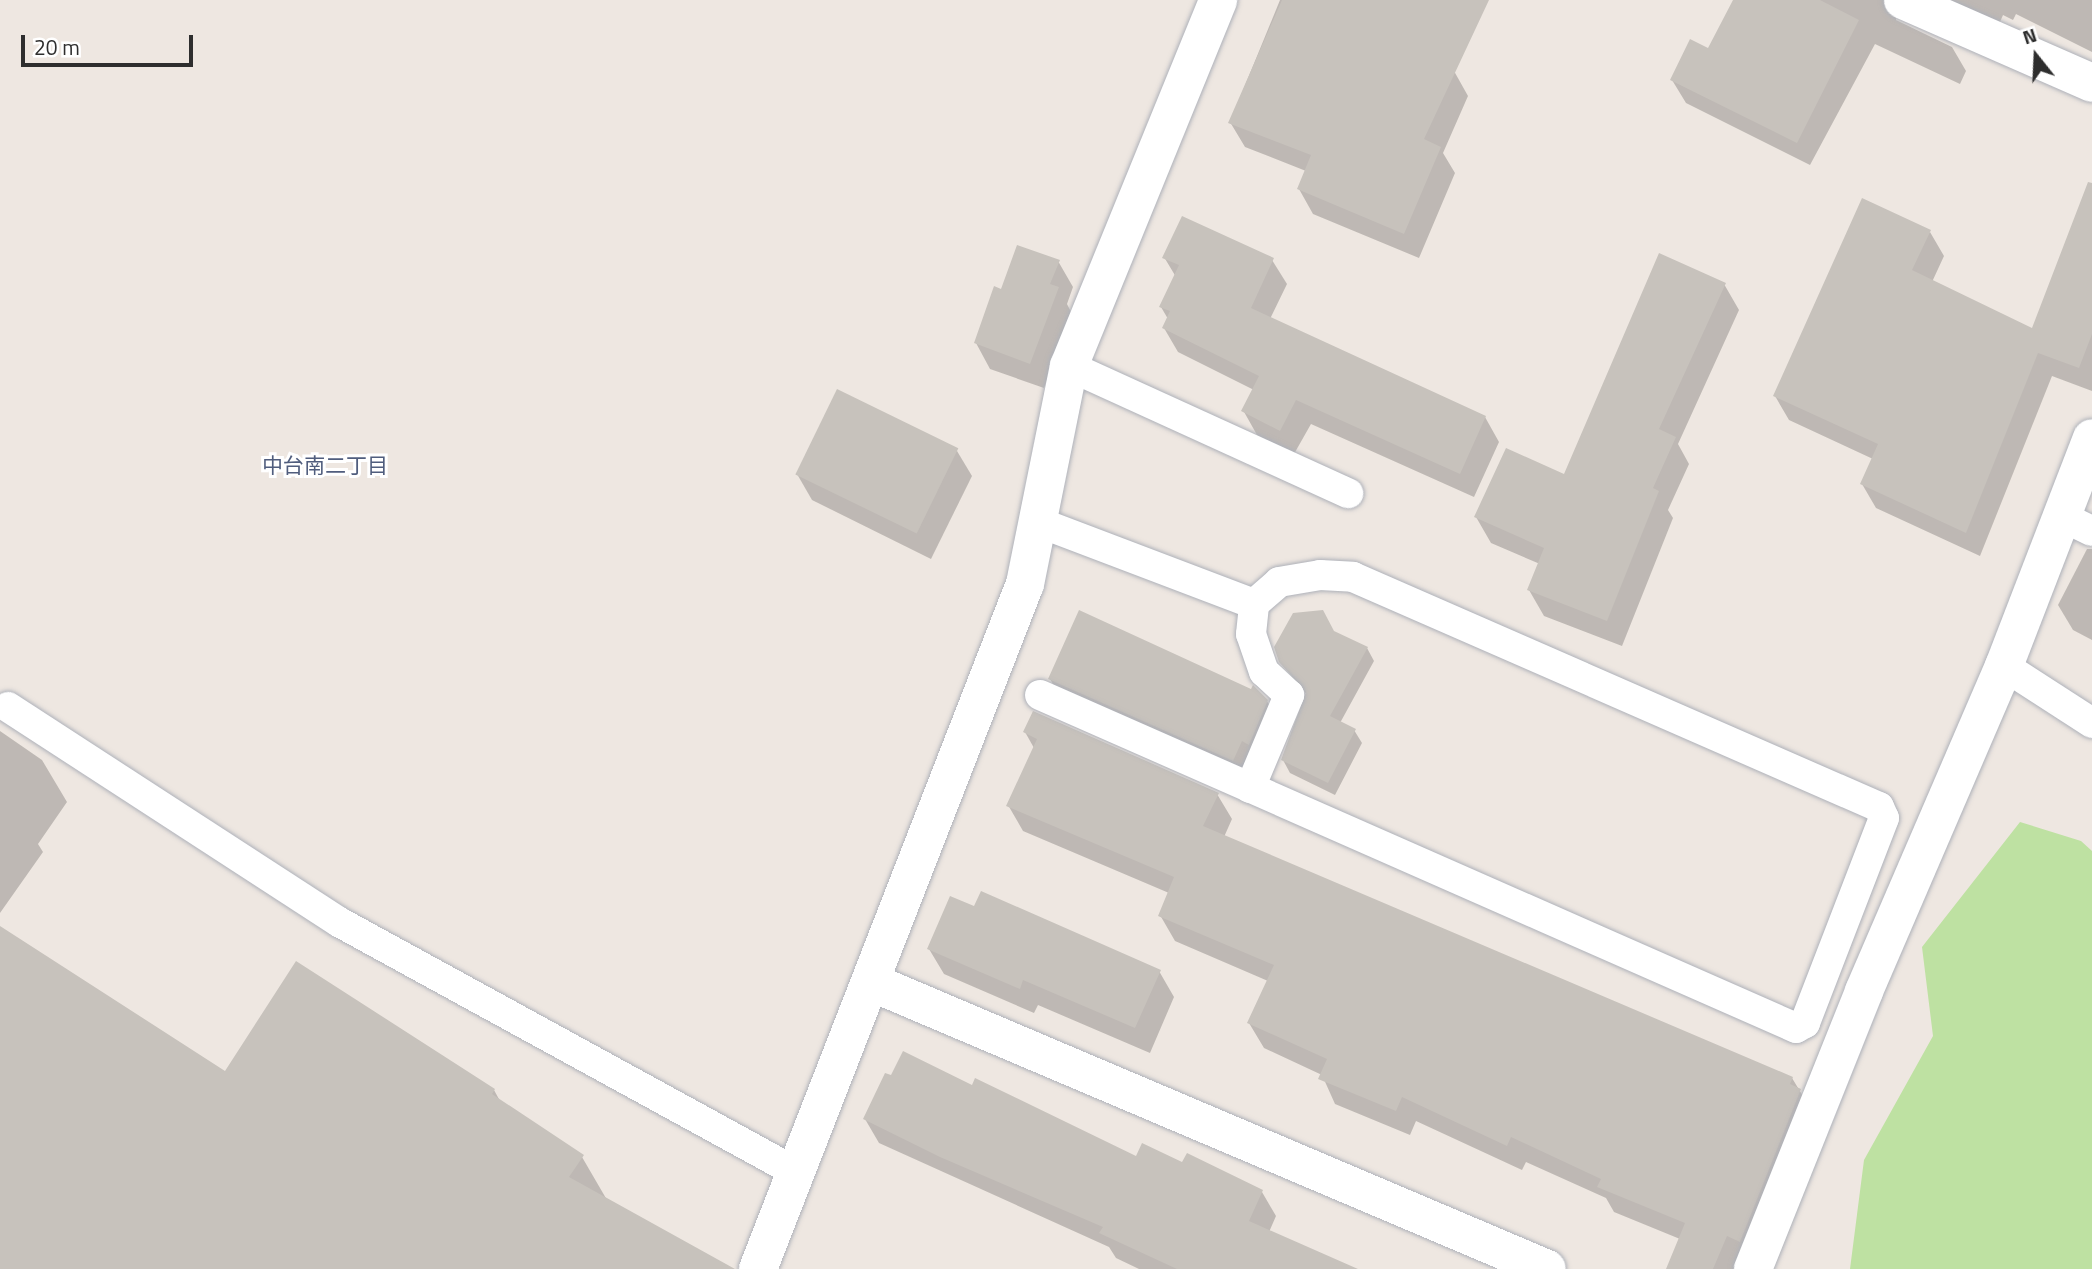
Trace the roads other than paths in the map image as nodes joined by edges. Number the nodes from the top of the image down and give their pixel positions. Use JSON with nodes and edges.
{"nodes":[{"id":1,"x":1218,"y":0,"type":"edge"},
{"id":2,"x":1903,"y":0,"type":"edge"},
{"id":3,"x":2092,"y":83,"type":"edge"},
{"id":4,"x":1069,"y":366,"type":"junction"},
{"id":5,"x":2092,"y":438,"type":"edge"},
{"id":6,"x":1348,"y":493,"type":"dead end"},
{"id":7,"x":1038,"y":523,"type":"junction"},
{"id":8,"x":2076,"y":523,"type":"edge"},
{"id":9,"x":1254,"y":604,"type":"junction"},
{"id":10,"x":2004,"y":666,"type":"junction"},
{"id":11,"x":1040,"y":695,"type":"dead end"},
{"id":12,"x":8,"y":707,"type":"dead end"},
{"id":13,"x":2092,"y":723,"type":"edge"},
{"id":14,"x":1250,"y":788,"type":"junction"},
{"id":15,"x":871,"y":982,"type":"junction"},
{"id":16,"x":794,"y":1171,"type":"junction"},
{"id":17,"x":758,"y":1269,"type":"edge"},
{"id":18,"x":1547,"y":1269,"type":"edge"},
{"id":19,"x":1753,"y":1269,"type":"edge"}],
"edges":[{"from":1,"to":4,"type":"street"},
{"from":2,"to":3,"type":"street"},
{"from":4,"to":6,"type":"lane"},
{"from":4,"to":7,"type":"street"},
{"from":5,"to":8,"type":"street"},
{"from":7,"to":9,"type":"lane"},
{"from":7,"to":15,"type":"street"},
{"from":8,"to":10,"type":"street"},
{"from":9,"to":14,"type":"lane"},
{"from":9,"to":14,"type":"lane"},
{"from":10,"to":13,"type":"lane"},
{"from":10,"to":19,"type":"street"},
{"from":11,"to":14,"type":"lane"},
{"from":12,"to":16,"type":"lane"},
{"from":15,"to":16,"type":"street"},
{"from":15,"to":18,"type":"street"},
{"from":16,"to":17,"type":"street"}]}
